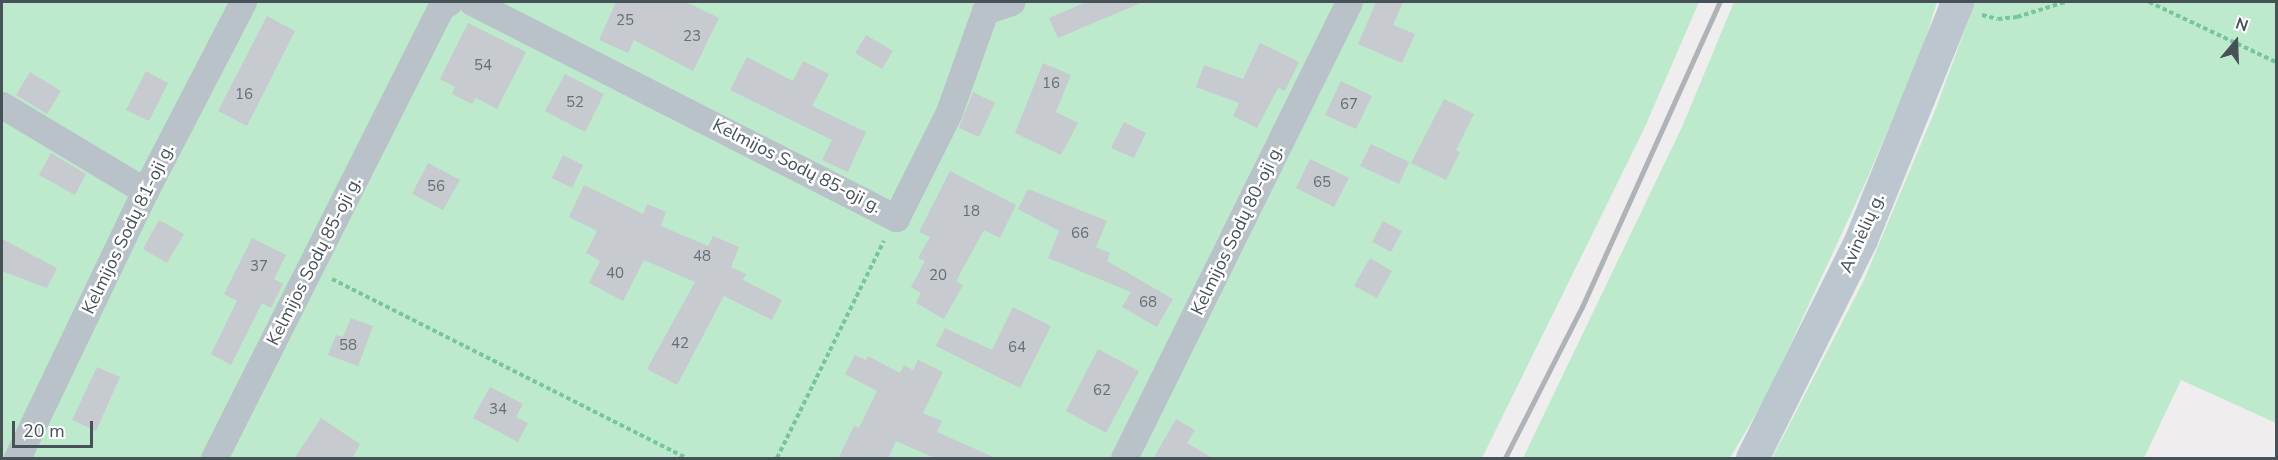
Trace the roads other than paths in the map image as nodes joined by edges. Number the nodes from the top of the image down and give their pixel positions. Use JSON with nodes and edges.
{"nodes":[{"id":1,"x":243,"y":2,"type":"edge"},
{"id":2,"x":449,"y":2,"type":"edge"},
{"id":3,"x":472,"y":2,"type":"edge"},
{"id":4,"x":1011,"y":2,"type":"edge"},
{"id":5,"x":1349,"y":2,"type":"edge"},
{"id":6,"x":1956,"y":4,"type":"edge"},
{"id":7,"x":983,"y":6,"type":"edge"},
{"id":8,"x":2,"y":105,"type":"edge"},
{"id":9,"x":146,"y":191,"type":"junction"},
{"id":10,"x":17,"y":459,"type":"edge"},
{"id":11,"x":214,"y":459,"type":"edge"},
{"id":12,"x":1124,"y":459,"type":"edge"},
{"id":13,"x":1752,"y":459,"type":"edge"}],
"edges":[{"from":1,"to":9,"type":"street","name":"Kelmijos Sodų 81-oji g."},
{"from":2,"to":11,"type":"street","name":"Kelmijos Sodų 85-oji g."},
{"from":3,"to":7,"type":"street","name":"Kelmijos Sodų 85-oji g."},
{"from":4,"to":7,"type":"street","name":"Kelmijos Sodų 85-oji g."},
{"from":5,"to":12,"type":"street","name":"Kelmijos Sodų 80-oji g."},
{"from":6,"to":13,"type":"main road","name":"Avinėlių g."},
{"from":8,"to":9,"type":"street"},
{"from":9,"to":10,"type":"street","name":"Kelmijos Sodų 81-oji g."}]}
